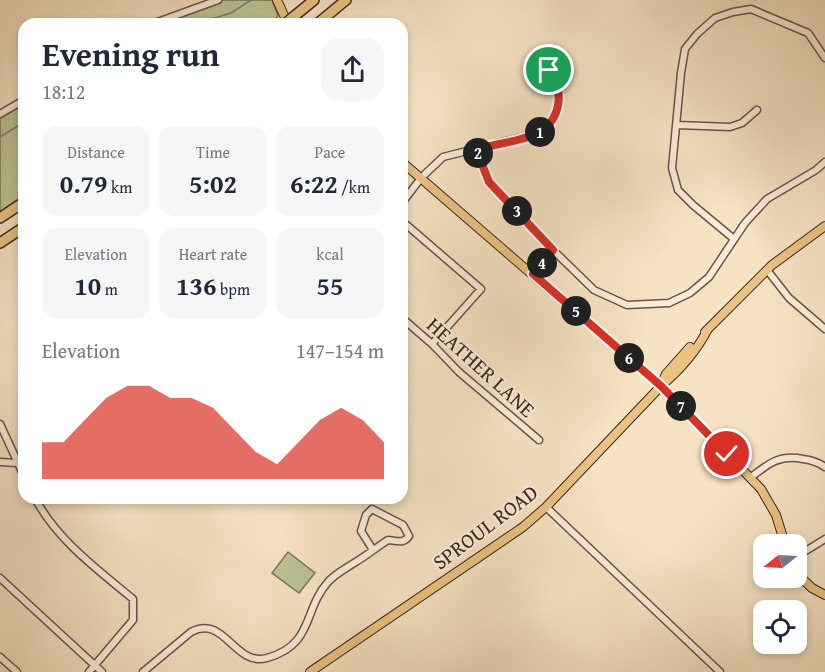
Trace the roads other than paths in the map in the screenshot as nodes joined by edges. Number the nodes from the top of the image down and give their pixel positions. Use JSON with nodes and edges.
{"nodes":[{"id":1,"x":218,"y":0,"type":"edge"},
{"id":2,"x":277,"y":0,"type":"edge"},
{"id":3,"x":314,"y":0,"type":"edge"},
{"id":4,"x":346,"y":0,"type":"edge"},
{"id":5,"x":168,"y":18,"type":"edge"},
{"id":6,"x":286,"y":18,"type":"edge"},
{"id":7,"x":293,"y":18,"type":"edge"},
{"id":8,"x":324,"y":18,"type":"edge"},
{"id":9,"x":825,"y":58,"type":"edge"},
{"id":10,"x":549,"y":70,"type":"dead end"},
{"id":11,"x":18,"y":104,"type":"edge"},
{"id":12,"x":757,"y":110,"type":"dead end"},
{"id":13,"x":0,"y":114,"type":"edge"},
{"id":14,"x":677,"y":125,"type":"junction"},
{"id":15,"x":476,"y":149,"type":"junction"},
{"id":16,"x":825,"y":162,"type":"edge"},
{"id":17,"x":408,"y":167,"type":"edge"},
{"id":18,"x":421,"y":178,"type":"junction"},
{"id":19,"x":408,"y":195,"type":"edge"},
{"id":20,"x":18,"y":206,"type":"edge"},
{"id":21,"x":0,"y":218,"type":"edge"},
{"id":22,"x":408,"y":226,"type":"edge"},
{"id":23,"x":825,"y":226,"type":"edge"},
{"id":24,"x":18,"y":231,"type":"edge"},
{"id":25,"x":734,"y":239,"type":"junction"},
{"id":26,"x":0,"y":243,"type":"edge"},
{"id":27,"x":553,"y":250,"type":"junction"},
{"id":28,"x":767,"y":270,"type":"junction"},
{"id":29,"x":533,"y":274,"type":"junction"},
{"id":30,"x":408,"y":323,"type":"edge"},
{"id":31,"x":825,"y":329,"type":"edge"},
{"id":32,"x":432,"y":344,"type":"junction"},
{"id":33,"x":661,"y":386,"type":"junction"},
{"id":34,"x":0,"y":424,"type":"edge"},
{"id":35,"x":539,"y":440,"type":"dead end"},
{"id":36,"x":0,"y":462,"type":"edge"},
{"id":37,"x":17,"y":463,"type":"joint"},
{"id":38,"x":825,"y":467,"type":"edge"},
{"id":39,"x":750,"y":478,"type":"junction"},
{"id":40,"x":38,"y":504,"type":"edge"},
{"id":41,"x":546,"y":507,"type":"junction"},
{"id":42,"x":781,"y":534,"type":"edge"},
{"id":43,"x":825,"y":539,"type":"edge"},
{"id":44,"x":373,"y":550,"type":"junction"},
{"id":45,"x":807,"y":550,"type":"edge"},
{"id":46,"x":0,"y":578,"type":"edge"},
{"id":47,"x":807,"y":583,"type":"edge"},
{"id":48,"x":825,"y":595,"type":"edge"},
{"id":49,"x":0,"y":657,"type":"edge"},
{"id":50,"x":95,"y":665,"type":"junction"},
{"id":51,"x":17,"y":672,"type":"edge"},
{"id":52,"x":88,"y":672,"type":"edge"},
{"id":53,"x":102,"y":672,"type":"edge"},
{"id":54,"x":142,"y":672,"type":"edge"},
{"id":55,"x":310,"y":672,"type":"edge"},
{"id":56,"x":720,"y":672,"type":"edge"}],
"edges":[{"from":1,"to":5,"type":"street"},
{"from":2,"to":6,"type":"main road"},
{"from":3,"to":7,"type":"highway"},
{"from":4,"to":8,"type":"highway"},
{"from":9,"to":14,"type":"street"},
{"from":10,"to":15,"type":"street"},
{"from":11,"to":13,"type":"street"},
{"from":12,"to":14,"type":"street"},
{"from":14,"to":25,"type":"street"},
{"from":15,"to":18,"type":"street"},
{"from":15,"to":27,"type":"street"},
{"from":16,"to":25,"type":"street"},
{"from":17,"to":18,"type":"main road"},
{"from":18,"to":19,"type":"street"},
{"from":18,"to":29,"type":"main road"},
{"from":20,"to":21,"type":"highway"},
{"from":22,"to":32,"type":"street"},
{"from":23,"to":28,"type":"main road","name":"SPROUL ROAD"},
{"from":24,"to":26,"type":"highway"},
{"from":25,"to":27,"type":"street"},
{"from":27,"to":29,"type":"street"},
{"from":28,"to":31,"type":"street"},
{"from":28,"to":33,"type":"main road","name":"SPROUL ROAD"},
{"from":29,"to":33,"type":"main road"},
{"from":30,"to":32,"type":"street","name":"HEATHER LANE"},
{"from":32,"to":35,"type":"street","name":"HEATHER LANE"},
{"from":33,"to":39,"type":"main road"},
{"from":33,"to":41,"type":"main road","name":"SPROUL ROAD"},
{"from":34,"to":37,"type":"street"},
{"from":36,"to":37,"type":"street"},
{"from":38,"to":39,"type":"street"},
{"from":39,"to":42,"type":"main road"},
{"from":40,"to":50,"type":"street"},
{"from":41,"to":55,"type":"main road","name":"SPROUL ROAD"},
{"from":41,"to":56,"type":"street"},
{"from":43,"to":45,"type":"street"},
{"from":44,"to":44,"type":"street"},
{"from":44,"to":54,"type":"street"},
{"from":46,"to":50,"type":"street"},
{"from":47,"to":48,"type":"main road"},
{"from":49,"to":51,"type":"street"},
{"from":50,"to":52,"type":"street"},
{"from":50,"to":53,"type":"street"}]}
